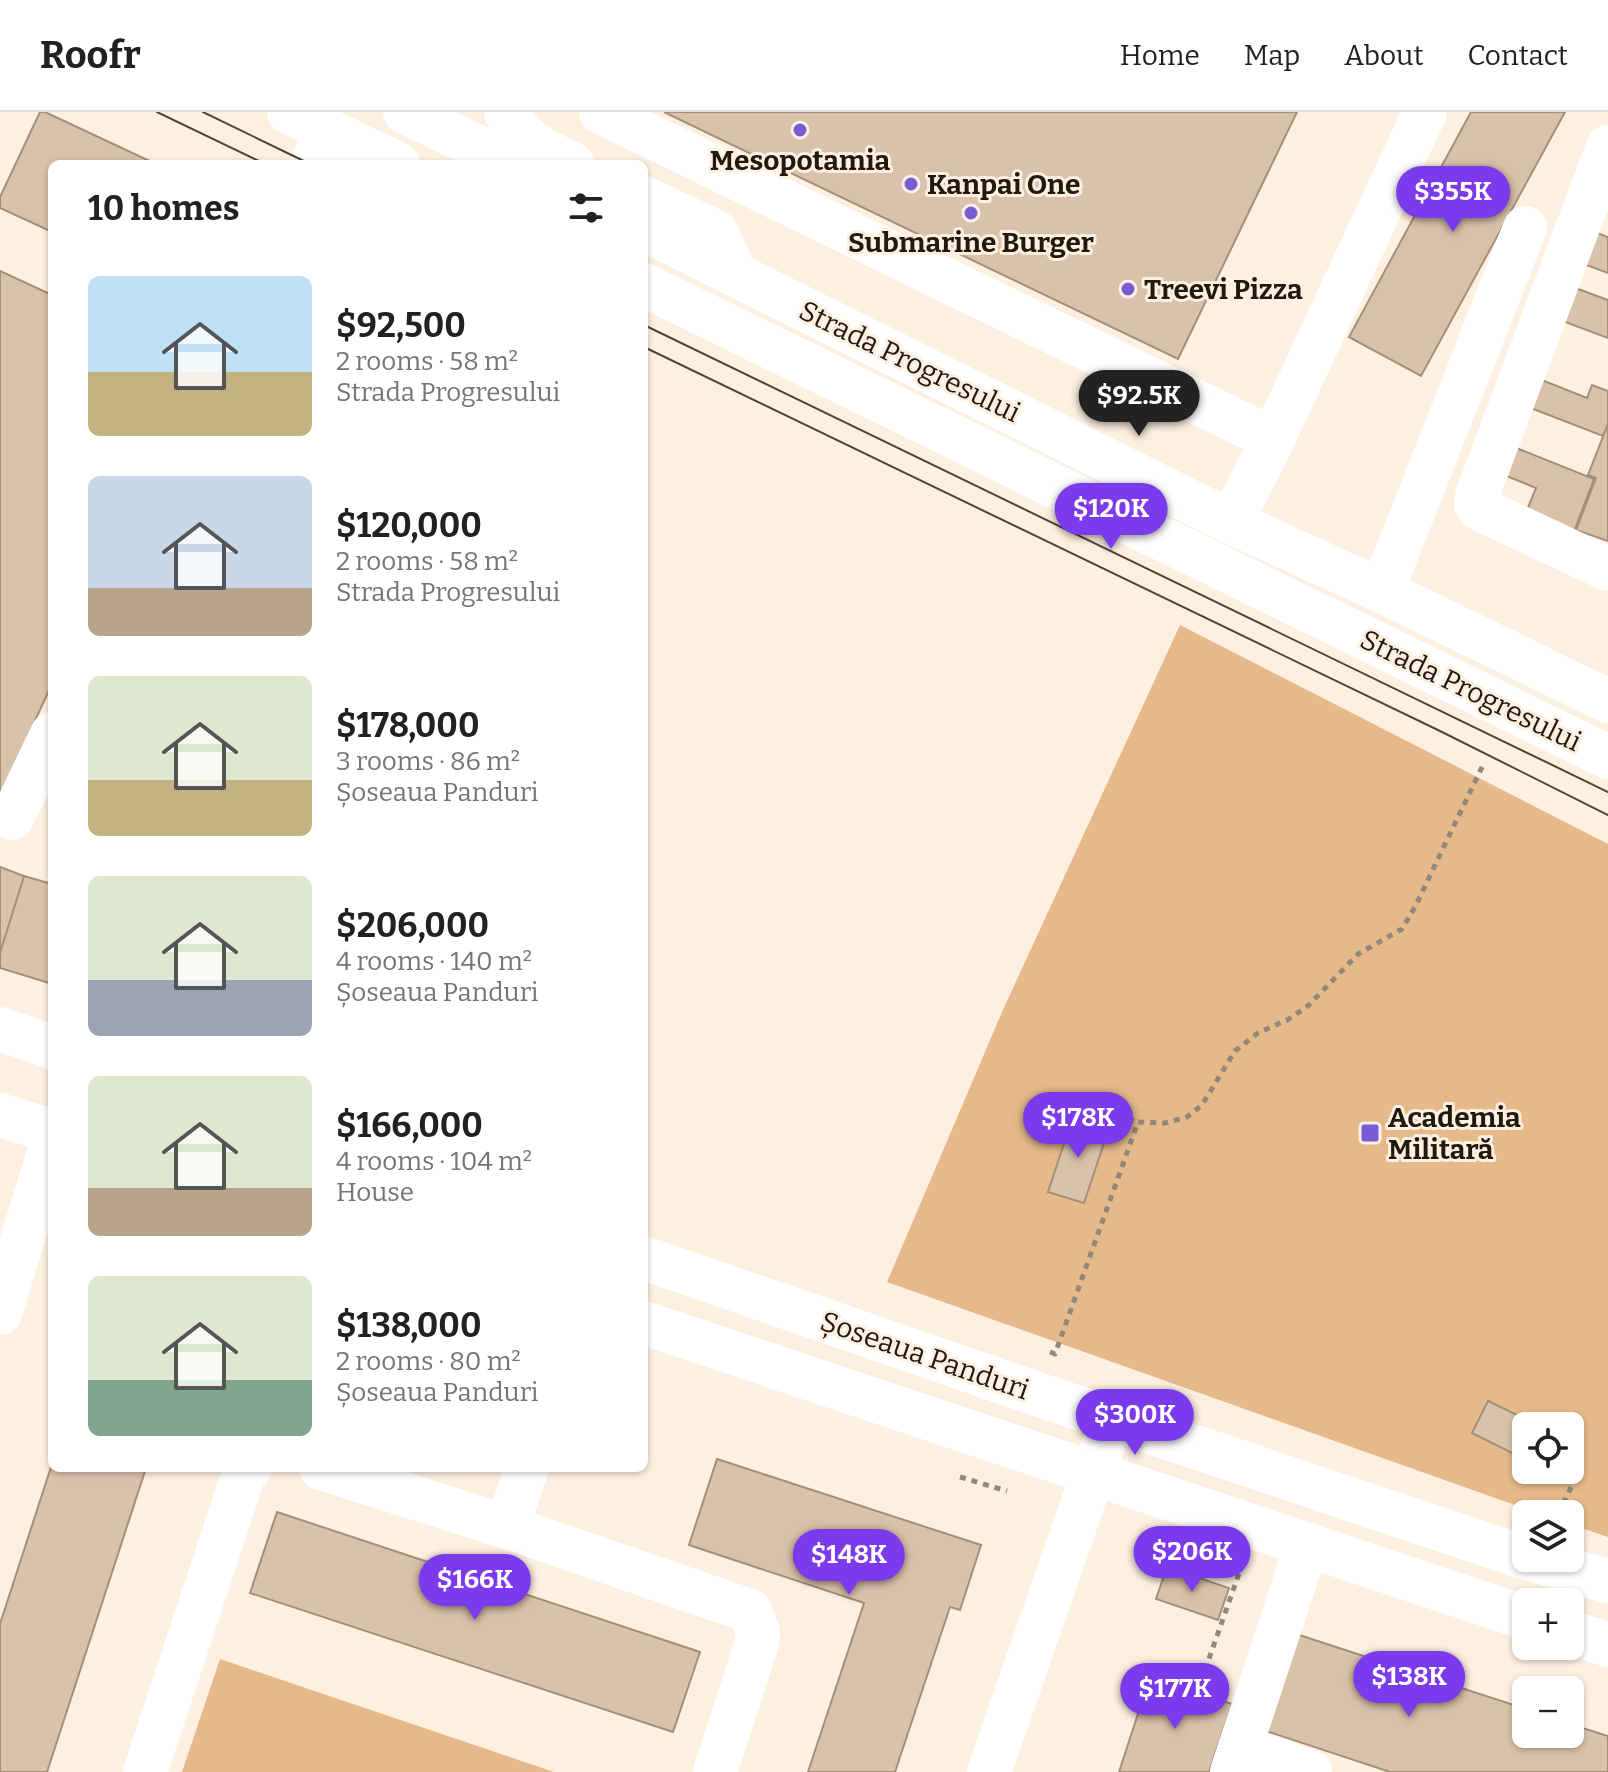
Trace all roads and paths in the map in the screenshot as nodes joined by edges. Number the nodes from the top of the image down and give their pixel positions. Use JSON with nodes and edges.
{"nodes":[{"id":1,"x":405,"y":112,"type":"edge"},
{"id":2,"x":506,"y":112,"type":"edge"},
{"id":3,"x":601,"y":112,"type":"edge"},
{"id":4,"x":1425,"y":112,"type":"edge"},
{"id":5,"x":309,"y":135,"type":"edge"},
{"id":6,"x":1608,"y":147,"type":"edge"},
{"id":7,"x":386,"y":160,"type":"edge"},
{"id":8,"x":505,"y":160,"type":"edge"},
{"id":9,"x":563,"y":160,"type":"edge"},
{"id":10,"x":648,"y":200,"type":"edge"},
{"id":11,"x":1525,"y":228,"type":"dead end"},
{"id":12,"x":648,"y":231,"type":"edge"},
{"id":13,"x":735,"y":274,"type":"junction"},
{"id":14,"x":648,"y":287,"type":"edge"},
{"id":15,"x":1273,"y":439,"type":"junction"},
{"id":16,"x":1231,"y":522,"type":"junction"},
{"id":17,"x":1608,"y":569,"type":"edge"},
{"id":18,"x":1382,"y":591,"type":"junction"},
{"id":19,"x":1608,"y":701,"type":"edge"},
{"id":20,"x":48,"y":742,"type":"edge"},
{"id":21,"x":1608,"y":757,"type":"edge"},
{"id":22,"x":1483,"y":765,"type":"dead end"},
{"id":23,"x":12,"y":818,"type":"dead end"},
{"id":24,"x":0,"y":1029,"type":"edge"},
{"id":25,"x":48,"y":1046,"type":"edge"},
{"id":26,"x":0,"y":1115,"type":"edge"},
{"id":27,"x":1092,"y":1122,"type":"dead end"},
{"id":28,"x":1138,"y":1122,"type":"junction"},
{"id":29,"x":48,"y":1130,"type":"edge"},
{"id":30,"x":48,"y":1156,"type":"edge"},
{"id":31,"x":648,"y":1259,"type":"edge"},
{"id":32,"x":0,"y":1313,"type":"edge"},
{"id":33,"x":648,"y":1324,"type":"edge"},
{"id":34,"x":1041,"y":1349,"type":"dead end"},
{"id":35,"x":1112,"y":1419,"type":"junction"},
{"id":36,"x":245,"y":1472,"type":"edge"},
{"id":37,"x":334,"y":1472,"type":"edge"},
{"id":38,"x":526,"y":1472,"type":"edge"},
{"id":39,"x":1093,"y":1474,"type":"junction"},
{"id":40,"x":960,"y":1477,"type":"dead end"},
{"id":41,"x":1014,"y":1493,"type":"dead end"},
{"id":42,"x":507,"y":1527,"type":"junction"},
{"id":43,"x":1256,"y":1527,"type":"junction"},
{"id":44,"x":1307,"y":1545,"type":"junction"},
{"id":45,"x":1512,"y":1553,"type":"edge"},
{"id":46,"x":1576,"y":1572,"type":"edge"},
{"id":47,"x":1608,"y":1581,"type":"edge"},
{"id":48,"x":1512,"y":1613,"type":"edge"},
{"id":49,"x":1584,"y":1637,"type":"edge"},
{"id":50,"x":1608,"y":1645,"type":"edge"},
{"id":51,"x":1205,"y":1670,"type":"dead end"},
{"id":52,"x":1236,"y":1759,"type":"edge"},
{"id":53,"x":145,"y":1772,"type":"edge"},
{"id":54,"x":715,"y":1772,"type":"edge"},
{"id":55,"x":989,"y":1772,"type":"edge"},
{"id":56,"x":1310,"y":1772,"type":"edge"}],
"edges":[{"from":1,"to":8,"type":"main road"},
{"from":2,"to":9,"type":"main road"},
{"from":3,"to":15,"type":"main road"},
{"from":4,"to":15,"type":"main road"},
{"from":5,"to":7,"type":"main road"},
{"from":6,"to":17,"type":"main road"},
{"from":10,"to":13,"type":"main road"},
{"from":11,"to":18,"type":"main road"},
{"from":12,"to":13,"type":"main road","name":"Strada Progresului"},
{"from":13,"to":16,"type":"main road","name":"Strada Progresului"},
{"from":14,"to":21,"type":"main road","name":"Strada Progresului"},
{"from":15,"to":16,"type":"main road"},
{"from":16,"to":18,"type":"main road","name":"Strada Progresului"},
{"from":18,"to":19,"type":"main road","name":"Strada Progresului"},
{"from":20,"to":23,"type":"main road"},
{"from":22,"to":28,"type":"path"},
{"from":24,"to":25,"type":"main road"},
{"from":26,"to":29,"type":"main road"},
{"from":27,"to":28,"type":"path"},
{"from":28,"to":34,"type":"path"},
{"from":30,"to":32,"type":"main road"},
{"from":31,"to":35,"type":"main road","name":"Șoseaua Panduri"},
{"from":33,"to":39,"type":"main road"},
{"from":35,"to":39,"type":"main road"},
{"from":35,"to":45,"type":"main road","name":"Șoseaua Panduri"},
{"from":36,"to":53,"type":"main road"},
{"from":37,"to":42,"type":"main road"},
{"from":38,"to":42,"type":"main road"},
{"from":39,"to":43,"type":"main road"},
{"from":39,"to":55,"type":"main road"},
{"from":40,"to":41,"type":"path"},
{"from":42,"to":54,"type":"main road"},
{"from":43,"to":44,"type":"main road"},
{"from":43,"to":51,"type":"path"},
{"from":44,"to":48,"type":"main road"},
{"from":44,"to":52,"type":"main road"},
{"from":46,"to":47,"type":"main road","name":"Șoseaua Panduri"},
{"from":49,"to":50,"type":"main road"},
{"from":52,"to":56,"type":"main road"}]}
